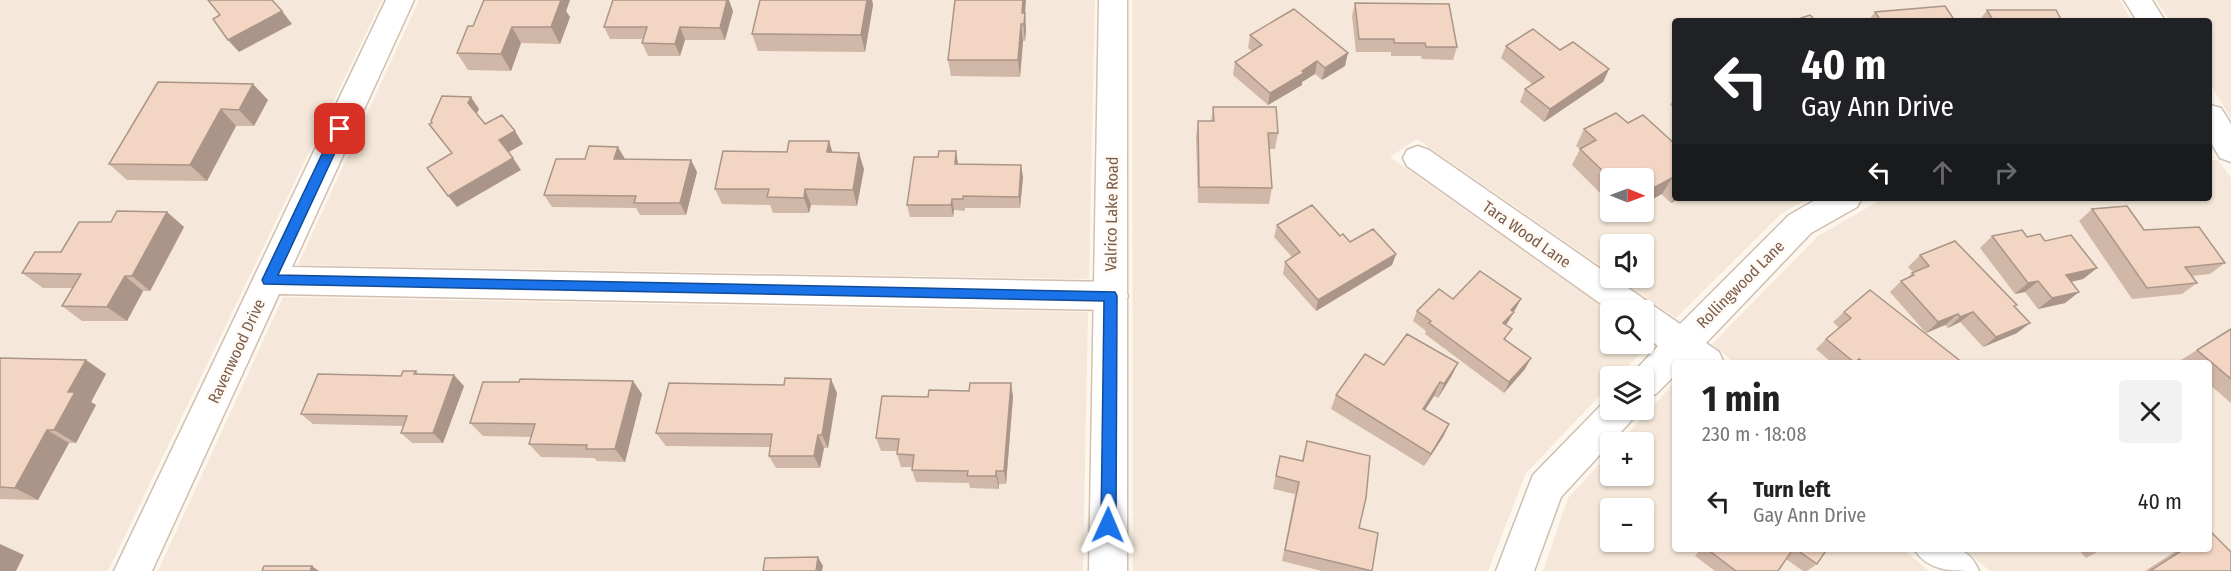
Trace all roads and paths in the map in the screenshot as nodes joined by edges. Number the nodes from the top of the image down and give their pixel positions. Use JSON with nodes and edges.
{"nodes":[{"id":1,"x":400,"y":0,"type":"edge"},
{"id":2,"x":1113,"y":0,"type":"edge"},
{"id":3,"x":2138,"y":0,"type":"edge"},
{"id":4,"x":2149,"y":18,"type":"edge"},
{"id":5,"x":2212,"y":120,"type":"edge"},
{"id":6,"x":2225,"y":147,"type":"edge"},
{"id":7,"x":1418,"y":158,"type":"dead end"},
{"id":8,"x":1841,"y":201,"type":"edge"},
{"id":9,"x":269,"y":280,"type":"junction"},
{"id":10,"x":1111,"y":296,"type":"junction"},
{"id":11,"x":1622,"y":300,"type":"edge"},
{"id":12,"x":1654,"y":323,"type":"edge"},
{"id":13,"x":1694,"y":353,"type":"edge"},
{"id":14,"x":1672,"y":366,"type":"edge"},
{"id":15,"x":1654,"y":376,"type":"edge"},
{"id":16,"x":1610,"y":420,"type":"edge"},
{"id":17,"x":1937,"y":552,"type":"edge"},
{"id":18,"x":133,"y":571,"type":"edge"},
{"id":19,"x":1108,"y":571,"type":"edge"},
{"id":20,"x":1515,"y":571,"type":"edge"},
{"id":21,"x":1960,"y":571,"type":"edge"}],
"edges":[{"from":1,"to":9,"type":"street","name":"Ravenwood Drive"},
{"from":2,"to":10,"type":"street","name":"Valrico Lake Road"},
{"from":3,"to":4,"type":"street"},
{"from":5,"to":6,"type":"street"},
{"from":7,"to":11,"type":"street","name":"Tara Wood Lane"},
{"from":8,"to":13,"type":"street","name":"Rollingwood Lane"},
{"from":9,"to":10,"type":"street"},
{"from":9,"to":18,"type":"street","name":"Ravenwood Drive"},
{"from":10,"to":19,"type":"street","name":"Valrico Lake Road"},
{"from":12,"to":13,"type":"street"},
{"from":14,"to":15,"type":"street","name":"Rollingwood Lane"},
{"from":16,"to":20,"type":"street"},
{"from":17,"to":21,"type":"street"}]}
